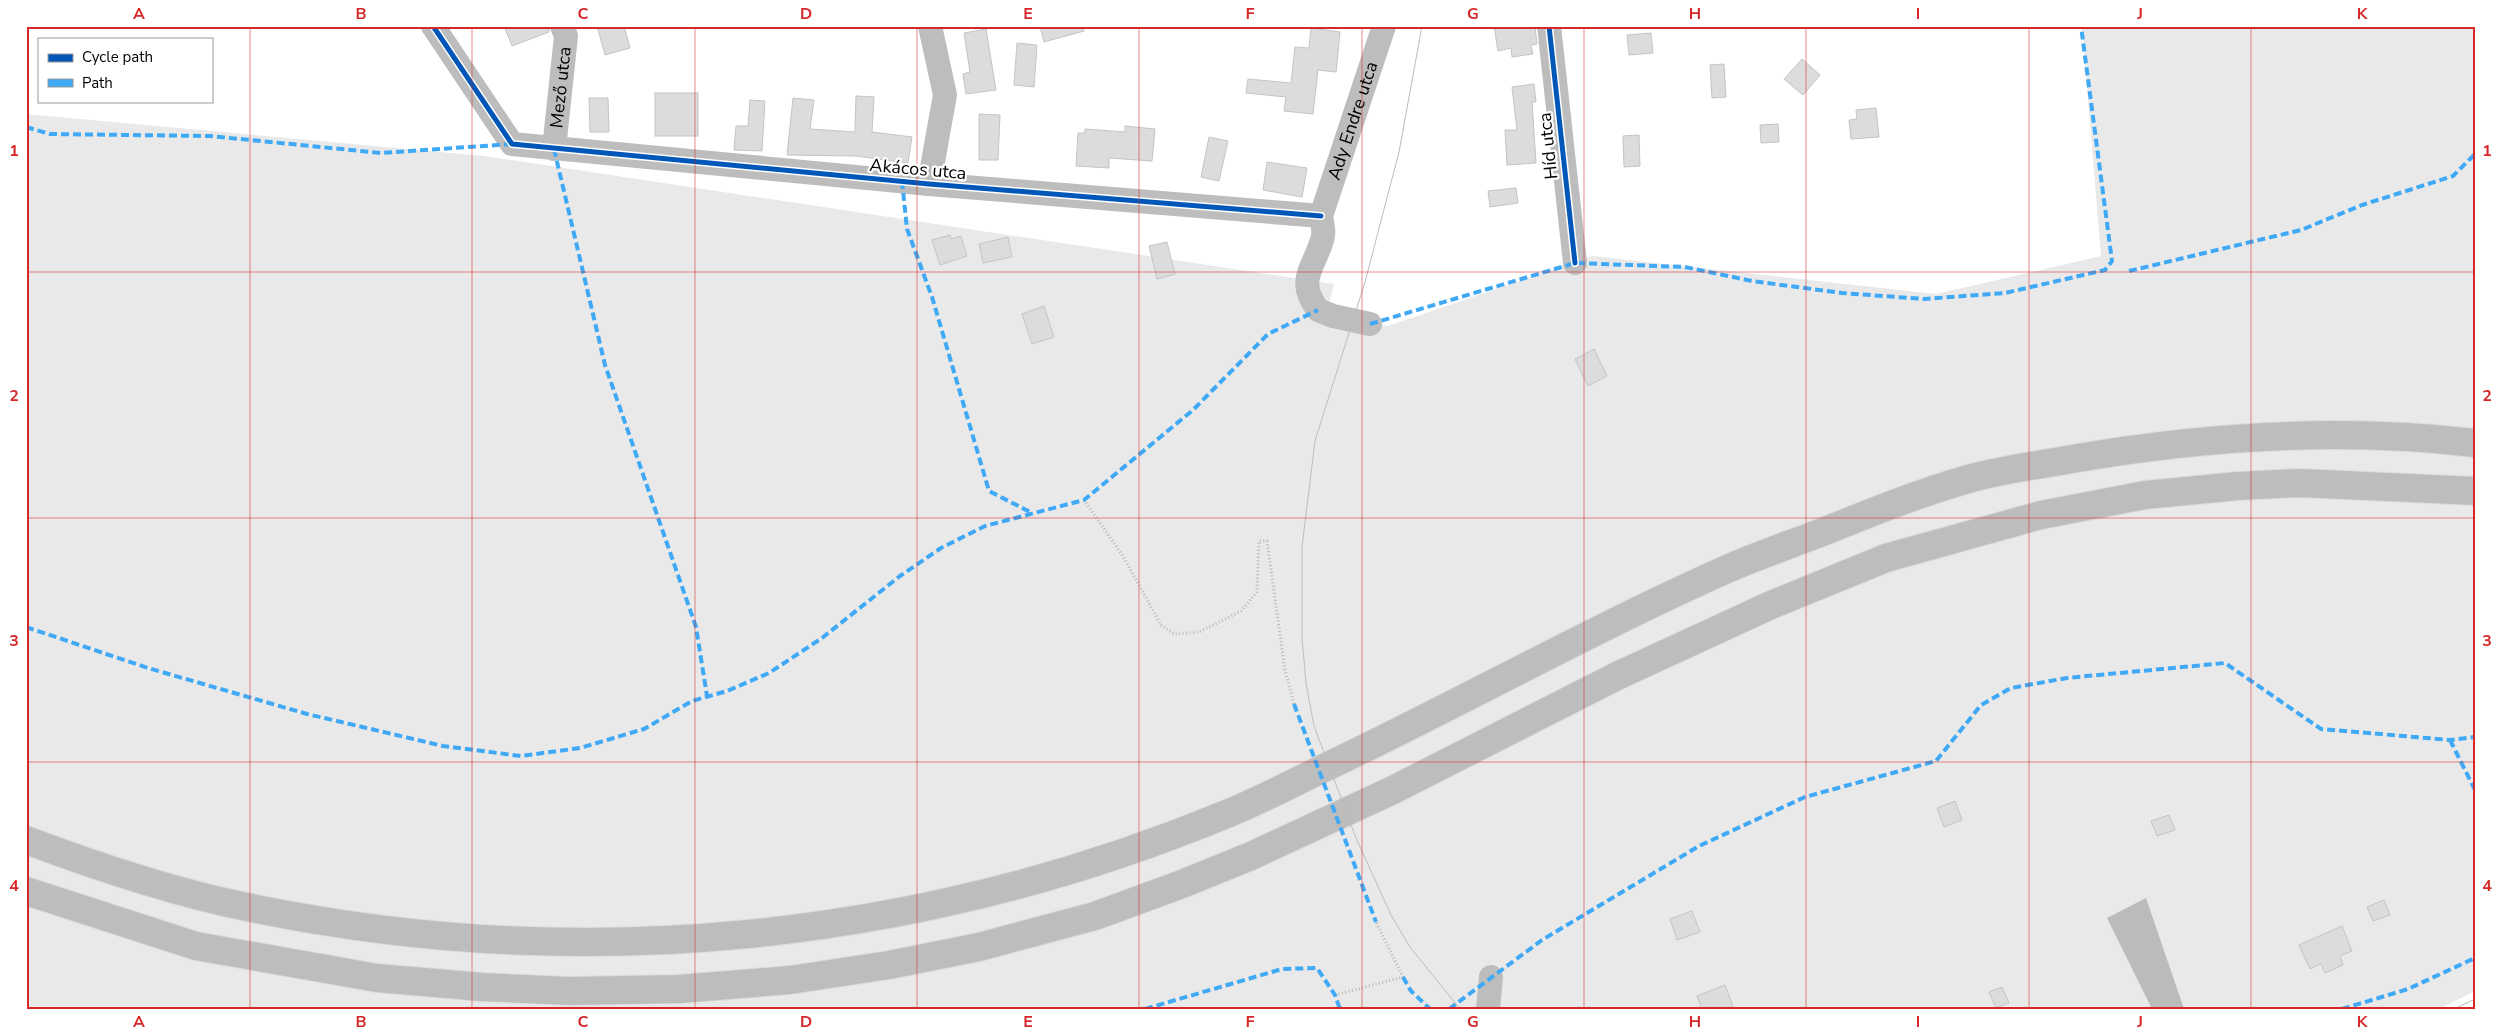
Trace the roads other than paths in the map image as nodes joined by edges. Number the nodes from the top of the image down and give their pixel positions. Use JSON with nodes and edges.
{"nodes":[{"id":1,"x":433,"y":26,"type":"edge"},
{"id":2,"x":562,"y":26,"type":"edge"},
{"id":3,"x":930,"y":26,"type":"edge"},
{"id":4,"x":1384,"y":26,"type":"edge"},
{"id":5,"x":1549,"y":26,"type":"edge"},
{"id":6,"x":554,"y":149,"type":"junction"},
{"id":7,"x":930,"y":184,"type":"junction"},
{"id":8,"x":1321,"y":216,"type":"junction"},
{"id":9,"x":1575,"y":263,"type":"dead end"},
{"id":10,"x":1370,"y":324,"type":"dead end"},
{"id":11,"x":2475,"y":443,"type":"edge"},
{"id":12,"x":2475,"y":491,"type":"edge"},
{"id":13,"x":26,"y":840,"type":"edge"},
{"id":14,"x":26,"y":891,"type":"edge"},
{"id":15,"x":1491,"y":977,"type":"dead end"},
{"id":16,"x":1488,"y":1009,"type":"edge"}],
"edges":[{"from":1,"to":6,"type":"street","name":"Akácos utca"},
{"from":2,"to":6,"type":"street","name":"Mező utca"},
{"from":3,"to":7,"type":"street"},
{"from":4,"to":8,"type":"street","name":"Ady Endre utca"},
{"from":5,"to":9,"type":"street","name":"Híd utca"},
{"from":6,"to":7,"type":"street","name":"Akácos utca"},
{"from":7,"to":8,"type":"street","name":"Akácos utca"},
{"from":8,"to":10,"type":"street"},
{"from":11,"to":13,"type":"highway"},
{"from":12,"to":14,"type":"highway"},
{"from":15,"to":16,"type":"street"}]}
